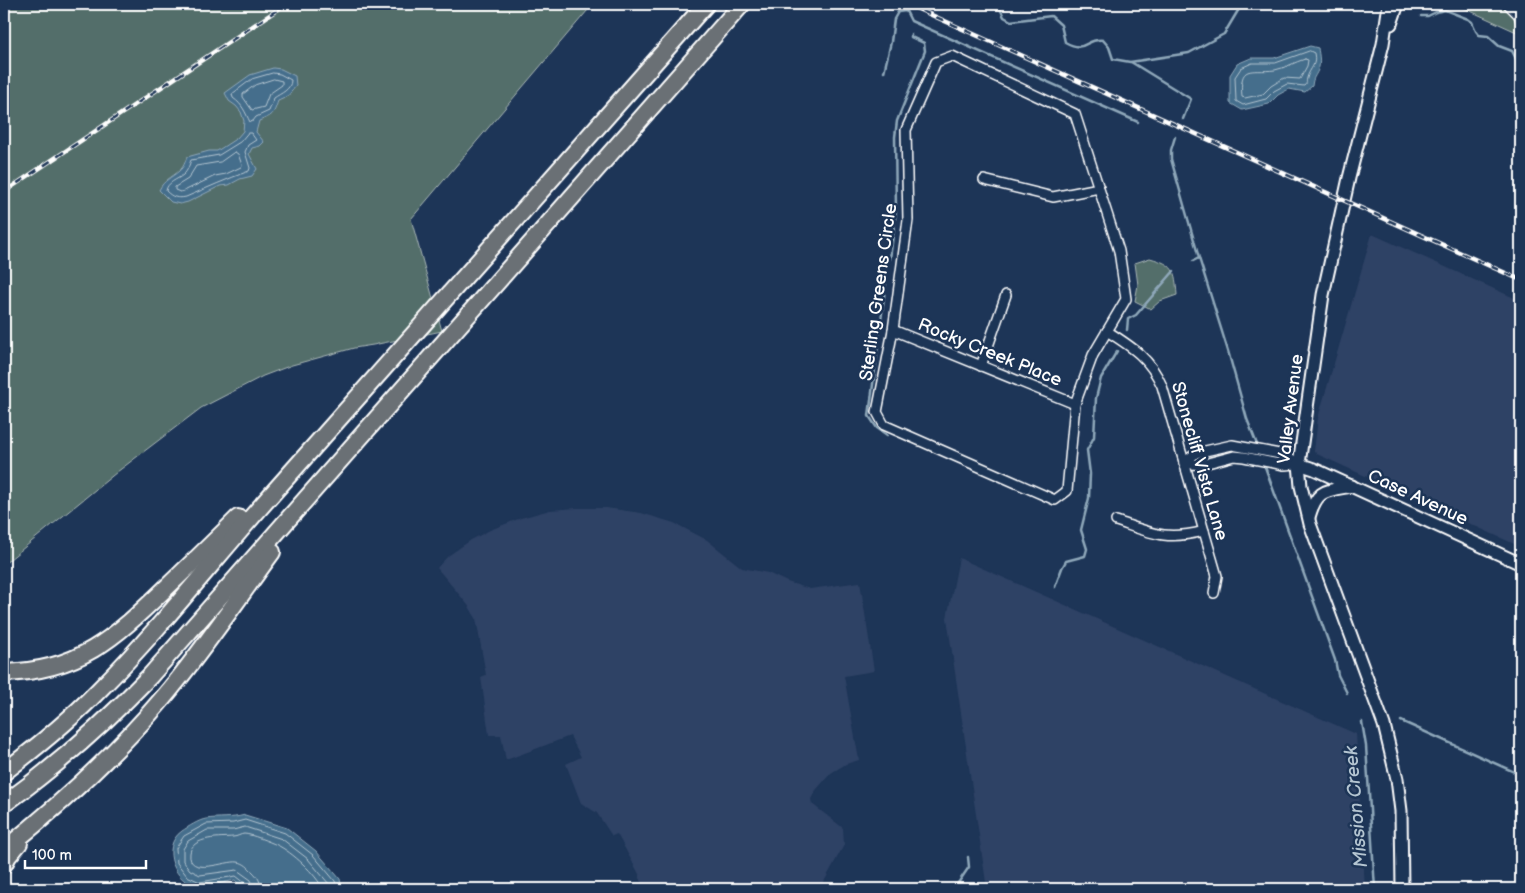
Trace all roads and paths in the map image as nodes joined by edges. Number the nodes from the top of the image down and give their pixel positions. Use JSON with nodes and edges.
{"nodes":[{"id":1,"x":706,"y":4,"type":"edge"},
{"id":2,"x":742,"y":4,"type":"edge"},
{"id":3,"x":1389,"y":4,"type":"edge"},
{"id":4,"x":1398,"y":4,"type":"edge"},
{"id":5,"x":1508,"y":4,"type":"edge"},
{"id":6,"x":1521,"y":4,"type":"edge"},
{"id":7,"x":1520,"y":18,"type":"edge"},
{"id":8,"x":1383,"y":44,"type":"junction"},
{"id":9,"x":984,"y":180,"type":"dead end"},
{"id":10,"x":1099,"y":188,"type":"junction"},
{"id":11,"x":1006,"y":294,"type":"dead end"},
{"id":12,"x":893,"y":330,"type":"junction"},
{"id":13,"x":1107,"y":331,"type":"junction"},
{"id":14,"x":981,"y":366,"type":"junction"},
{"id":15,"x":1075,"y":404,"type":"junction"},
{"id":16,"x":341,"y":458,"type":"junction"},
{"id":17,"x":1184,"y":463,"type":"junction"},
{"id":18,"x":1299,"y":464,"type":"junction"},
{"id":19,"x":1352,"y":486,"type":"junction"},
{"id":20,"x":271,"y":495,"type":"junction"},
{"id":21,"x":1308,"y":518,"type":"junction"},
{"id":22,"x":1116,"y":522,"type":"dead end"},
{"id":23,"x":1204,"y":531,"type":"junction"},
{"id":24,"x":1521,"y":564,"type":"edge"},
{"id":25,"x":1214,"y":593,"type":"dead end"},
{"id":26,"x":4,"y":673,"type":"edge"},
{"id":27,"x":4,"y":772,"type":"edge"},
{"id":28,"x":4,"y":804,"type":"edge"},
{"id":29,"x":25,"y":833,"type":"junction"},
{"id":30,"x":4,"y":850,"type":"edge"},
{"id":31,"x":4,"y":864,"type":"edge"},
{"id":32,"x":1402,"y":889,"type":"edge"}],
"edges":[{"from":1,"to":20,"type":"highway"},
{"from":2,"to":16,"type":"highway"},
{"from":3,"to":8,"type":"street","name":"Valley Avenue"},
{"from":4,"to":8,"type":"street","name":"Valley Avenue"},
{"from":5,"to":7,"type":"street"},
{"from":6,"to":7,"type":"street"},
{"from":8,"to":18,"type":"street","name":"Valley Avenue"},
{"from":9,"to":10,"type":"street"},
{"from":10,"to":12,"type":"street","name":"Sterling Greens Circle"},
{"from":10,"to":13,"type":"street","name":"Sterling Greens Circle"},
{"from":11,"to":14,"type":"street"},
{"from":12,"to":14,"type":"street","name":"Rocky Creek Place"},
{"from":12,"to":15,"type":"street","name":"Sterling Greens Circle"},
{"from":13,"to":15,"type":"street","name":"Sterling Greens Circle"},
{"from":13,"to":17,"type":"street","name":"Stonecliff Vista Lane"},
{"from":14,"to":15,"type":"street","name":"Rocky Creek Place"},
{"from":16,"to":28,"type":"highway"},
{"from":16,"to":29,"type":"highway"},
{"from":17,"to":18,"type":"street","name":"Case Avenue"},
{"from":17,"to":18,"type":"street","name":"Case Avenue"},
{"from":17,"to":23,"type":"street","name":"Stonecliff Vista Lane"},
{"from":18,"to":19,"type":"street","name":"Case Avenue"},
{"from":18,"to":21,"type":"street","name":"Valley Avenue"},
{"from":19,"to":21,"type":"street"},
{"from":19,"to":24,"type":"street","name":"Case Avenue"},
{"from":20,"to":26,"type":"highway"},
{"from":20,"to":27,"type":"highway"},
{"from":21,"to":32,"type":"street","name":"Valley Avenue"},
{"from":22,"to":23,"type":"street"},
{"from":23,"to":25,"type":"street","name":"Stonecliff Vista Lane"},
{"from":29,"to":30,"type":"highway"},
{"from":29,"to":31,"type":"highway"}]}
